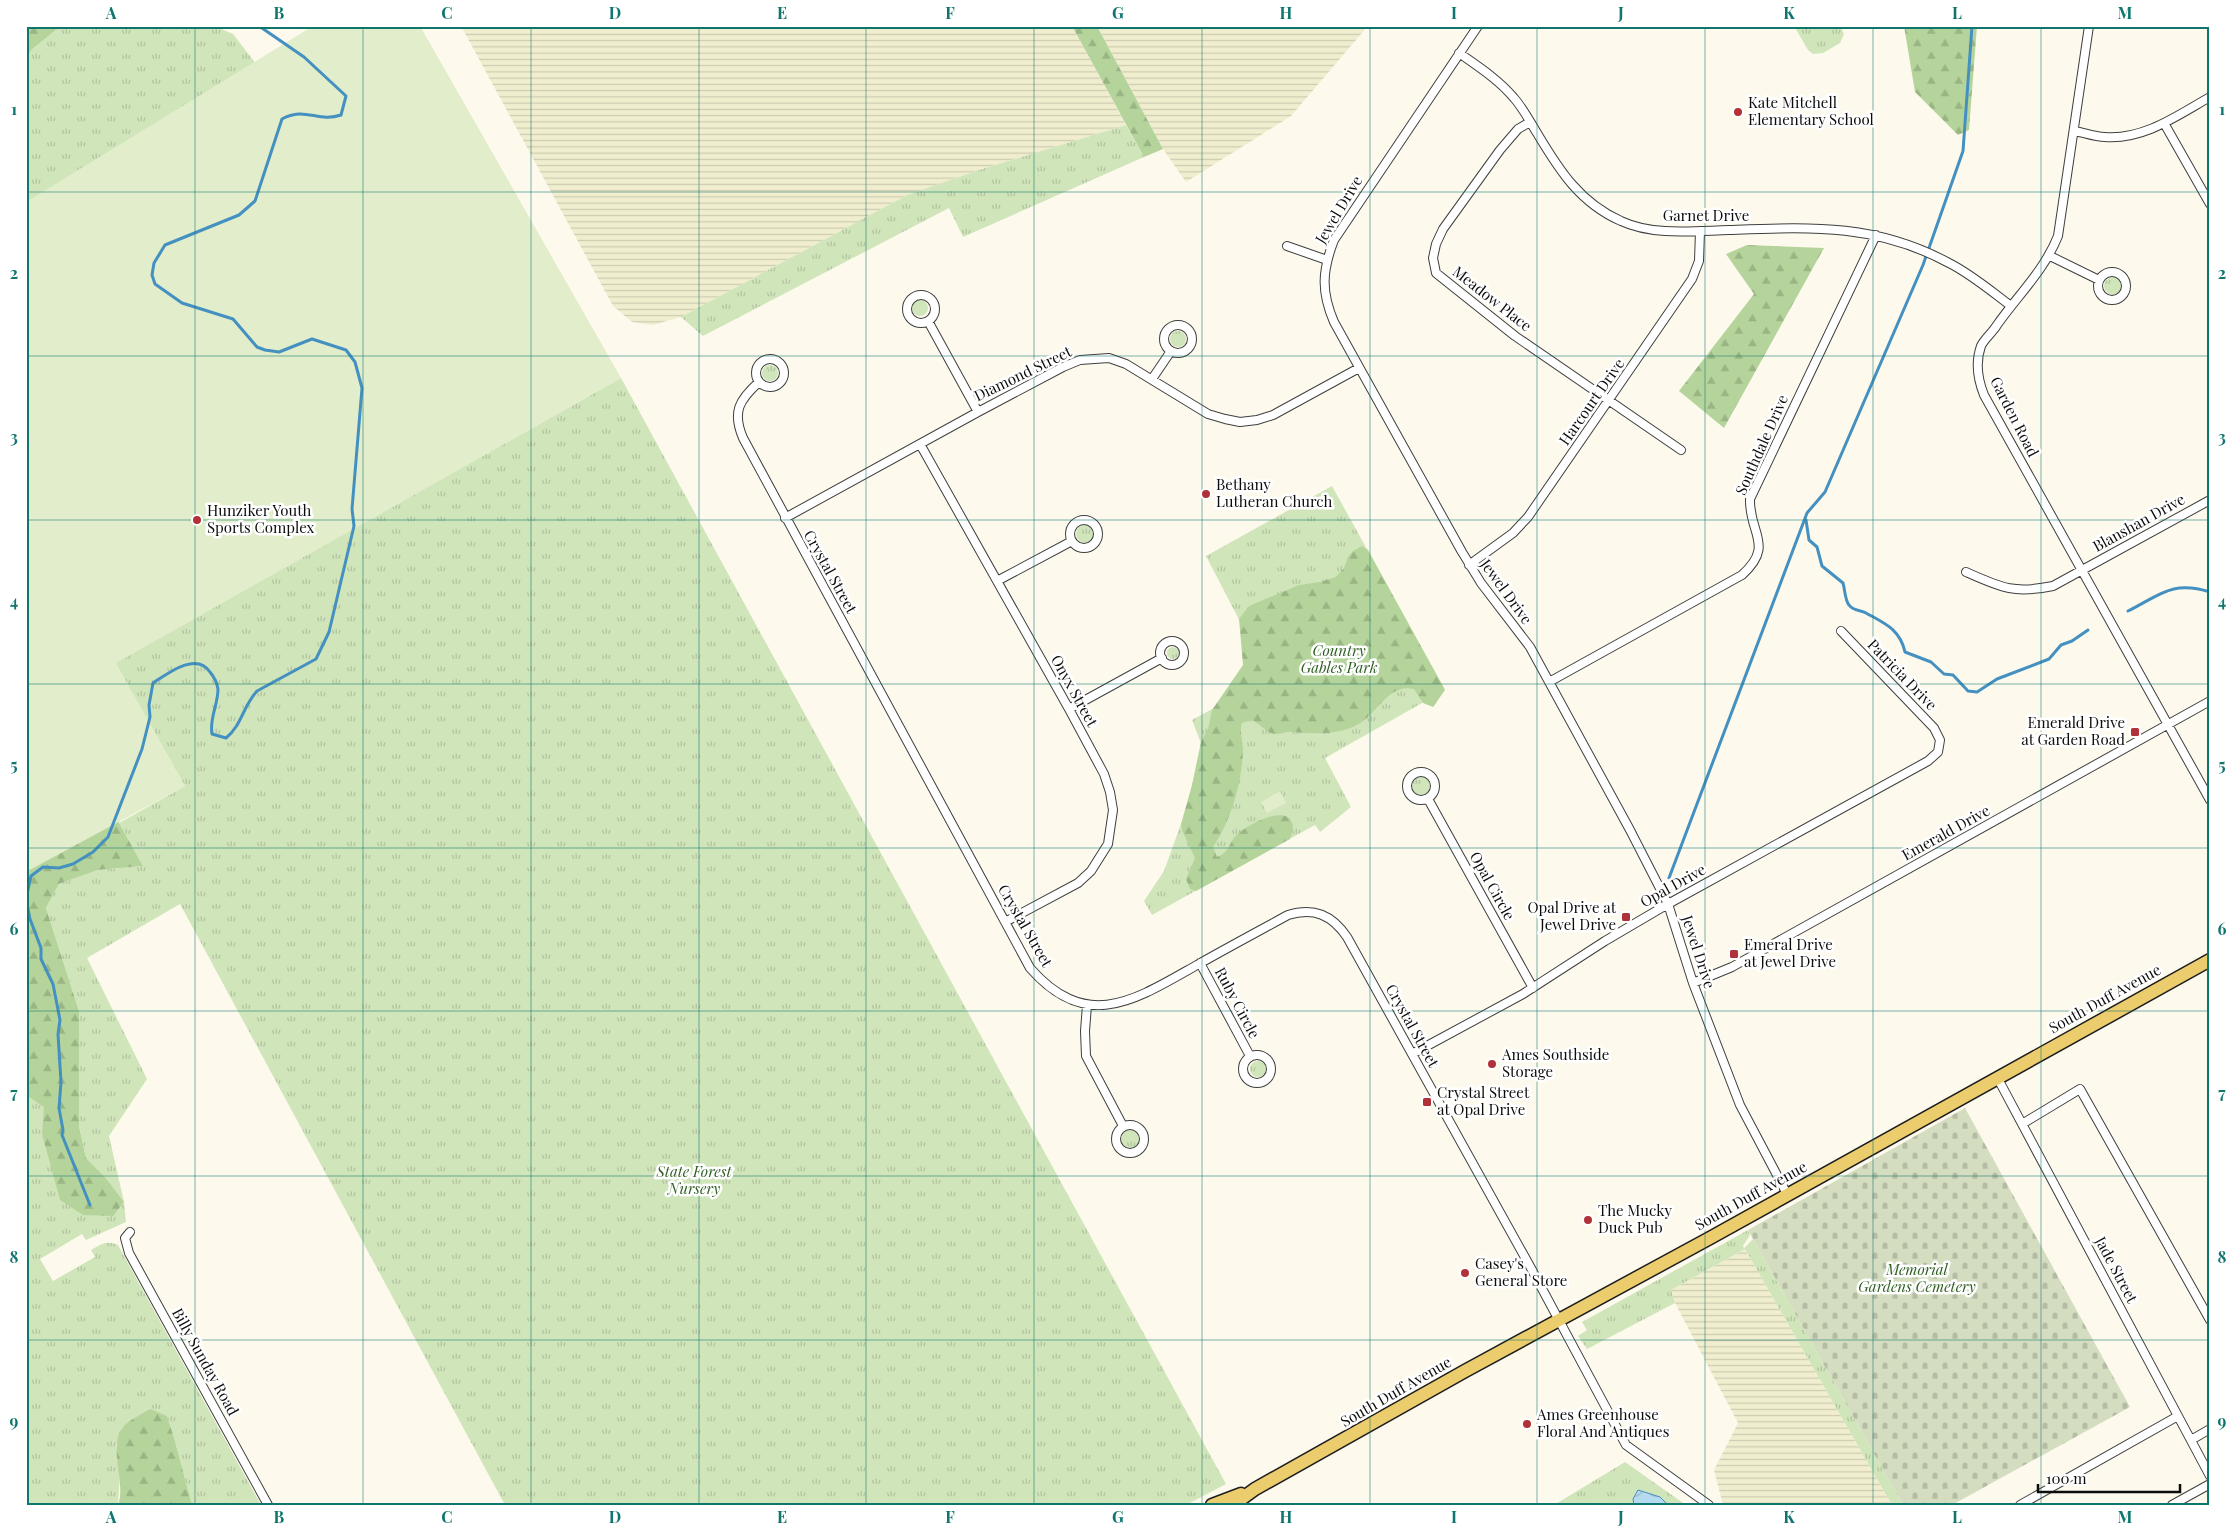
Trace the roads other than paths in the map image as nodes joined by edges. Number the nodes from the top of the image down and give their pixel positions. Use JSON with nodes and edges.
{"nodes":[{"id":1,"x":1478,"y":26,"type":"edge"},
{"id":2,"x":2089,"y":26,"type":"edge"},
{"id":3,"x":1459,"y":53,"type":"junction"},
{"id":4,"x":2210,"y":97,"type":"edge"},
{"id":5,"x":1530,"y":122,"type":"junction"},
{"id":6,"x":2164,"y":123,"type":"junction"},
{"id":7,"x":2075,"y":132,"type":"junction"},
{"id":8,"x":2210,"y":204,"type":"edge"},
{"id":9,"x":1700,"y":231,"type":"junction"},
{"id":10,"x":1876,"y":235,"type":"junction"},
{"id":11,"x":1287,"y":246,"type":"dead end"},
{"id":12,"x":2050,"y":256,"type":"junction"},
{"id":13,"x":1327,"y":260,"type":"junction"},
{"id":14,"x":2100,"y":280,"type":"dead end"},
{"id":15,"x":2011,"y":306,"type":"junction"},
{"id":16,"x":928,"y":321,"type":"dead end"},
{"id":17,"x":1171,"y":351,"type":"dead end"},
{"id":18,"x":1359,"y":368,"type":"junction"},
{"id":19,"x":1152,"y":379,"type":"junction"},
{"id":20,"x":759,"y":382,"type":"dead end"},
{"id":21,"x":1609,"y":401,"type":"junction"},
{"id":22,"x":978,"y":412,"type":"junction"},
{"id":23,"x":920,"y":444,"type":"junction"},
{"id":24,"x":1682,"y":450,"type":"dead end"},
{"id":25,"x":2210,"y":500,"type":"edge"},
{"id":26,"x":785,"y":518,"type":"junction"},
{"id":27,"x":1072,"y":541,"type":"dead end"},
{"id":28,"x":1469,"y":565,"type":"junction"},
{"id":29,"x":2082,"y":571,"type":"junction"},
{"id":30,"x":1966,"y":572,"type":"dead end"},
{"id":31,"x":997,"y":581,"type":"junction"},
{"id":32,"x":1841,"y":631,"type":"dead end"},
{"id":33,"x":1162,"y":658,"type":"dead end"},
{"id":34,"x":1549,"y":682,"type":"junction"},
{"id":35,"x":2210,"y":701,"type":"edge"},
{"id":36,"x":1069,"y":710,"type":"junction"},
{"id":37,"x":2167,"y":725,"type":"junction"},
{"id":38,"x":1940,"y":740,"type":"joint"},
{"id":39,"x":1428,"y":799,"type":"dead end"},
{"id":40,"x":2210,"y":800,"type":"edge"},
{"id":41,"x":1668,"y":904,"type":"junction"},
{"id":42,"x":1005,"y":922,"type":"junction"},
{"id":43,"x":2210,"y":960,"type":"edge"},
{"id":44,"x":1200,"y":963,"type":"junction"},
{"id":45,"x":1693,"y":983,"type":"junction"},
{"id":46,"x":1533,"y":988,"type":"junction"},
{"id":47,"x":1087,"y":1005,"type":"junction"},
{"id":48,"x":1412,"y":1054,"type":"junction"},
{"id":49,"x":1250,"y":1056,"type":"dead end"},
{"id":50,"x":1997,"y":1077,"type":"junction"},
{"id":51,"x":2022,"y":1124,"type":"junction"},
{"id":52,"x":1123,"y":1126,"type":"dead end"},
{"id":53,"x":1787,"y":1194,"type":"junction"},
{"id":54,"x":130,"y":1232,"type":"dead end"},
{"id":55,"x":1559,"y":1320,"type":"junction"},
{"id":56,"x":2210,"y":1320,"type":"edge"},
{"id":57,"x":2178,"y":1416,"type":"junction"},
{"id":58,"x":2210,"y":1429,"type":"edge"},
{"id":59,"x":2190,"y":1440,"type":"junction"},
{"id":60,"x":2210,"y":1476,"type":"edge"},
{"id":61,"x":2210,"y":1484,"type":"edge"},
{"id":62,"x":1255,"y":1489,"type":"junction"},
{"id":63,"x":268,"y":1505,"type":"edge"},
{"id":64,"x":1212,"y":1505,"type":"edge"},
{"id":65,"x":1234,"y":1505,"type":"edge"},
{"id":66,"x":1709,"y":1505,"type":"edge"},
{"id":67,"x":2020,"y":1505,"type":"edge"},
{"id":68,"x":2172,"y":1505,"type":"edge"}],
"edges":[{"from":1,"to":3,"type":"street","name":"Jewel Drive"},
{"from":2,"to":7,"type":"street","name":"Garden Road"},
{"from":3,"to":5,"type":"street","name":"Garnet Drive"},
{"from":3,"to":13,"type":"street","name":"Jewel Drive"},
{"from":4,"to":6,"type":"street"},
{"from":5,"to":9,"type":"street","name":"Garnet Drive"},
{"from":5,"to":21,"type":"street","name":"Meadow Place"},
{"from":6,"to":7,"type":"street"},
{"from":6,"to":8,"type":"street"},
{"from":7,"to":12,"type":"street","name":"Garden Road"},
{"from":9,"to":10,"type":"street","name":"Garnet Drive"},
{"from":9,"to":21,"type":"street","name":"Harcourt Drive"},
{"from":10,"to":15,"type":"street","name":"Garnet Drive"},
{"from":10,"to":34,"type":"street","name":"Southdale Drive"},
{"from":11,"to":13,"type":"street"},
{"from":12,"to":14,"type":"street"},
{"from":12,"to":15,"type":"street","name":"Garden Road"},
{"from":13,"to":18,"type":"street","name":"Jewel Drive"},
{"from":15,"to":29,"type":"street","name":"Garden Road"},
{"from":16,"to":22,"type":"street"},
{"from":17,"to":19,"type":"street"},
{"from":18,"to":19,"type":"street","name":"Diamond Street"},
{"from":18,"to":28,"type":"street","name":"Jewel Drive"},
{"from":19,"to":22,"type":"street","name":"Diamond Street"},
{"from":20,"to":26,"type":"street","name":"Crystal Street"},
{"from":21,"to":24,"type":"street","name":"Meadow Place"},
{"from":21,"to":28,"type":"street","name":"Harcourt Drive"},
{"from":22,"to":23,"type":"street","name":"Diamond Street"},
{"from":23,"to":26,"type":"street","name":"Diamond Street"},
{"from":23,"to":31,"type":"street","name":"Onyx Street"},
{"from":25,"to":29,"type":"street","name":"Blanshan Drive"},
{"from":26,"to":42,"type":"street","name":"Crystal Street"},
{"from":27,"to":31,"type":"street"},
{"from":28,"to":34,"type":"street","name":"Jewel Drive"},
{"from":29,"to":30,"type":"street","name":"Blanshan Drive"},
{"from":29,"to":37,"type":"street","name":"Garden Road"},
{"from":31,"to":36,"type":"street","name":"Onyx Street"},
{"from":32,"to":38,"type":"street","name":"Patricia Drive"},
{"from":33,"to":36,"type":"street"},
{"from":34,"to":41,"type":"street","name":"Jewel Drive"},
{"from":35,"to":37,"type":"street","name":"Emerald Drive"},
{"from":36,"to":42,"type":"street","name":"Onyx Street"},
{"from":37,"to":40,"type":"street","name":"Garden Road"},
{"from":37,"to":45,"type":"street","name":"Emerald Drive"},
{"from":38,"to":41,"type":"street","name":"Opal Drive"},
{"from":39,"to":46,"type":"street","name":"Opal Circle"},
{"from":41,"to":45,"type":"street","name":"Jewel Drive"},
{"from":41,"to":46,"type":"street","name":"Opal Drive"},
{"from":42,"to":47,"type":"street","name":"Crystal Street"},
{"from":43,"to":50,"type":"main road","name":"South Duff Avenue"},
{"from":44,"to":47,"type":"street","name":"Crystal Street"},
{"from":44,"to":48,"type":"street","name":"Crystal Street"},
{"from":44,"to":49,"type":"street","name":"Ruby Circle"},
{"from":45,"to":53,"type":"street","name":"Jewel Drive"},
{"from":46,"to":48,"type":"street","name":"Opal Drive"},
{"from":47,"to":52,"type":"street"},
{"from":48,"to":55,"type":"street","name":"Crystal Street"},
{"from":50,"to":51,"type":"street","name":"Jade Street"},
{"from":50,"to":53,"type":"main road","name":"South Duff Avenue"},
{"from":51,"to":56,"type":"street"},
{"from":51,"to":57,"type":"street","name":"Jade Street"},
{"from":53,"to":55,"type":"main road","name":"South Duff Avenue"},
{"from":54,"to":63,"type":"street","name":"Billy Sunday Road"},
{"from":55,"to":62,"type":"main road","name":"South Duff Avenue"},
{"from":55,"to":66,"type":"street","name":"Crystal Street"},
{"from":57,"to":59,"type":"street","name":"Jade Street"},
{"from":57,"to":67,"type":"street"},
{"from":58,"to":59,"type":"street"},
{"from":59,"to":60,"type":"street","name":"Jade Street"},
{"from":61,"to":68,"type":"street"},
{"from":62,"to":64,"type":"main road","name":"South Duff Avenue"},
{"from":62,"to":65,"type":"main road","name":"South Duff Avenue"}]}
